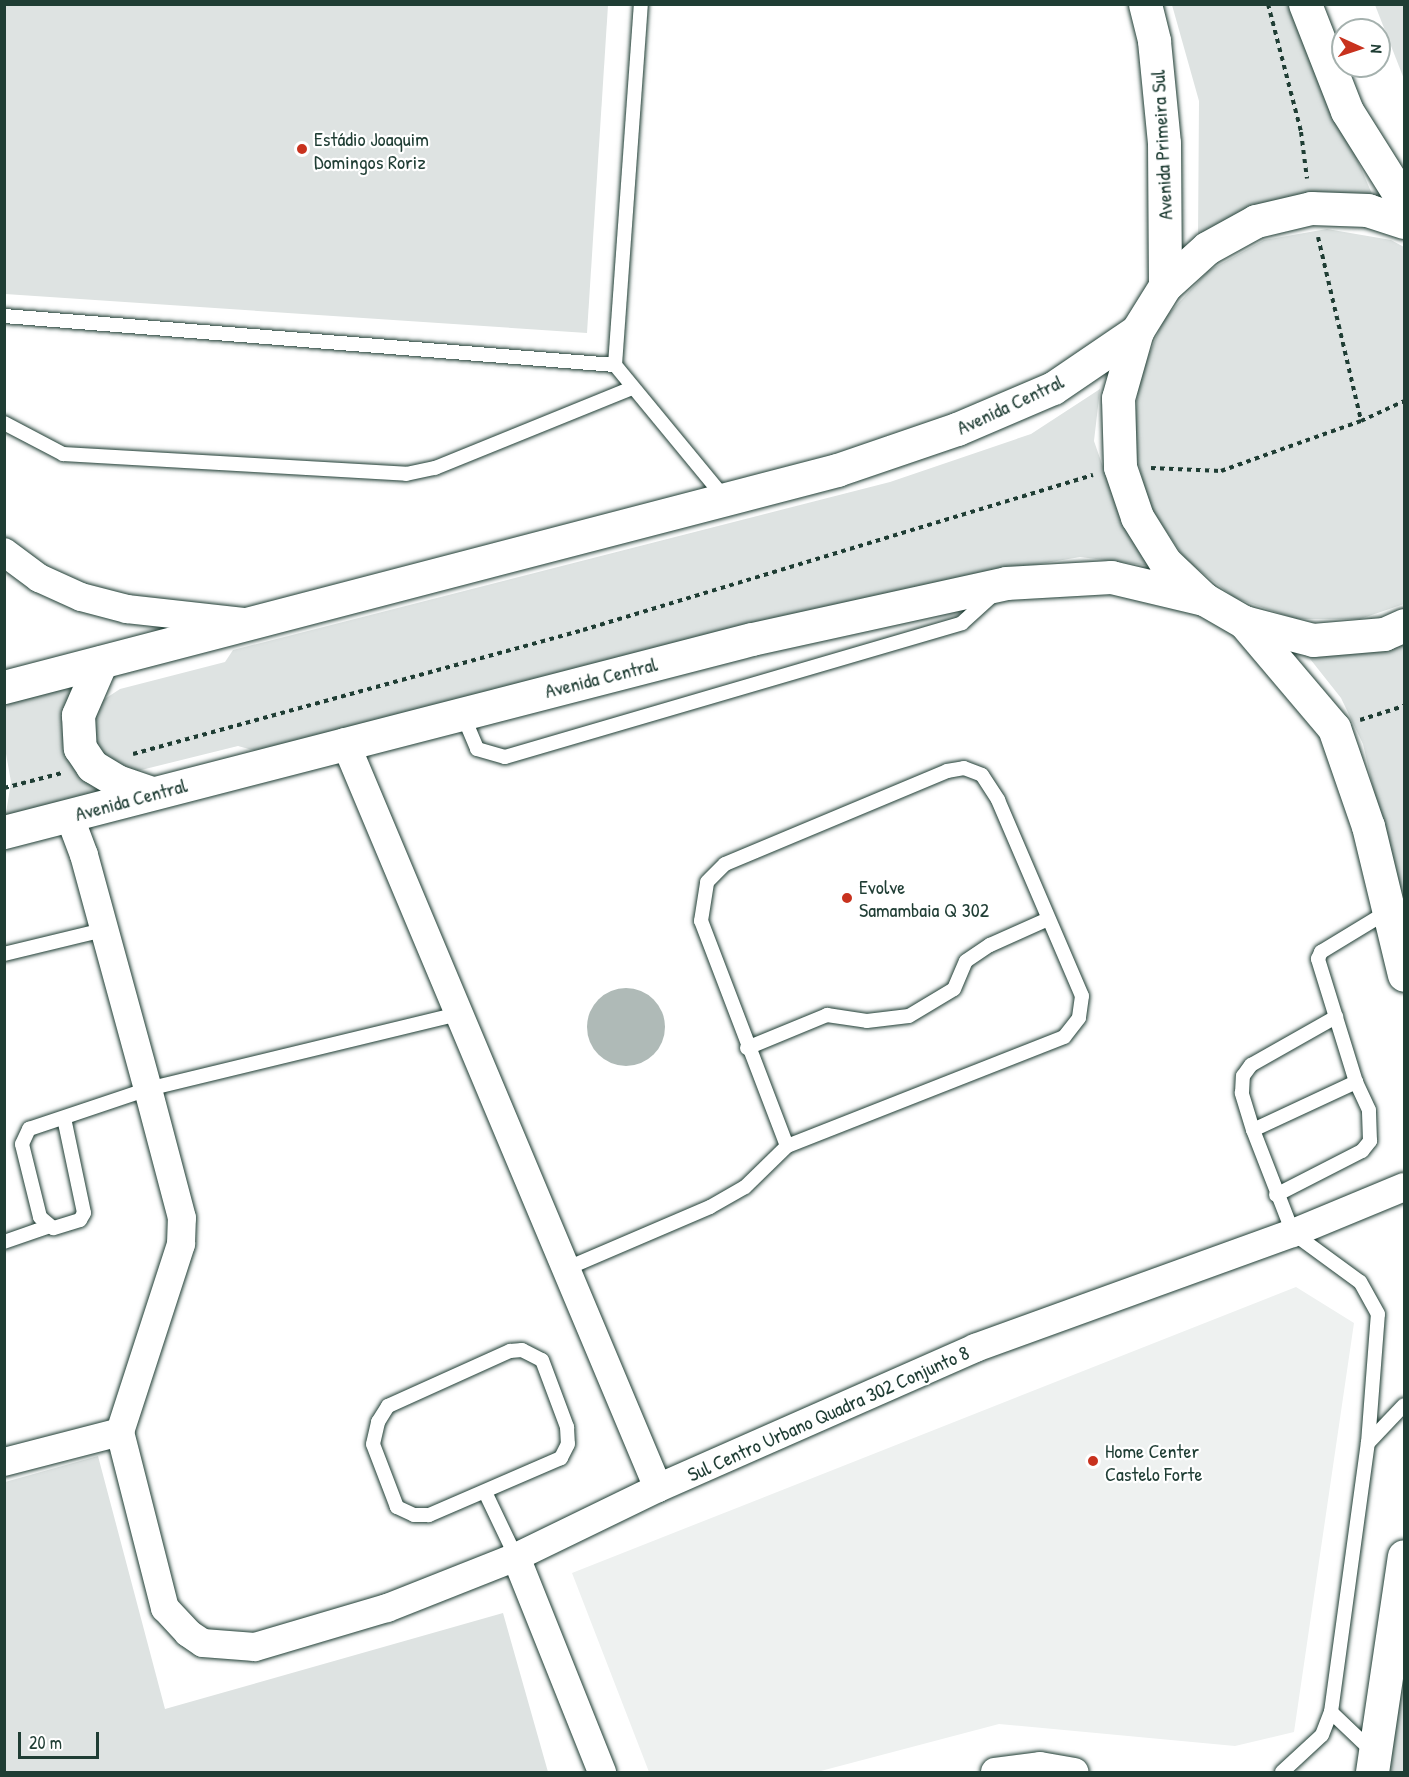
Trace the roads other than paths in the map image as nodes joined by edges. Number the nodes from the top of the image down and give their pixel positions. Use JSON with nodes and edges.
{"nodes":[{"id":1,"x":641,"y":4,"type":"edge"},
{"id":2,"x":1145,"y":4,"type":"edge"},
{"id":3,"x":1305,"y":4,"type":"edge"},
{"id":4,"x":1404,"y":202,"type":"edge"},
{"id":5,"x":1404,"y":222,"type":"edge"},
{"id":6,"x":1165,"y":286,"type":"junction"},
{"id":7,"x":4,"y":316,"type":"edge"},
{"id":8,"x":1137,"y":331,"type":"junction"},
{"id":9,"x":615,"y":365,"type":"junction"},
{"id":10,"x":632,"y":388,"type":"junction"},
{"id":11,"x":4,"y":423,"type":"edge"},
{"id":12,"x":726,"y":499,"type":"junction"},
{"id":13,"x":4,"y":552,"type":"edge"},
{"id":14,"x":1006,"y":583,"type":"junction"},
{"id":15,"x":1204,"y":599,"type":"junction"},
{"id":16,"x":1244,"y":622,"type":"junction"},
{"id":17,"x":259,"y":623,"type":"junction"},
{"id":18,"x":1404,"y":625,"type":"edge"},
{"id":19,"x":101,"y":662,"type":"junction"},
{"id":20,"x":4,"y":687,"type":"edge"},
{"id":21,"x":462,"y":713,"type":"junction"},
{"id":22,"x":345,"y":742,"type":"junction"},
{"id":23,"x":152,"y":793,"type":"junction"},
{"id":24,"x":69,"y":815,"type":"junction"},
{"id":25,"x":4,"y":832,"type":"edge"},
{"id":26,"x":1387,"y":912,"type":"junction"},
{"id":27,"x":1048,"y":919,"type":"junction"},
{"id":28,"x":103,"y":930,"type":"junction"},
{"id":29,"x":4,"y":954,"type":"edge"},
{"id":30,"x":1404,"y":975,"type":"edge"},
{"id":31,"x":458,"y":1014,"type":"junction"},
{"id":32,"x":1336,"y":1017,"type":"junction"},
{"id":33,"x":747,"y":1047,"type":"junction"},
{"id":34,"x":1356,"y":1082,"type":"junction"},
{"id":35,"x":148,"y":1089,"type":"junction"},
{"id":36,"x":64,"y":1118,"type":"junction"},
{"id":37,"x":1253,"y":1130,"type":"junction"},
{"id":38,"x":787,"y":1146,"type":"junction"},
{"id":39,"x":1404,"y":1187,"type":"edge"},
{"id":40,"x":1276,"y":1195,"type":"junction"},
{"id":41,"x":47,"y":1227,"type":"junction"},
{"id":42,"x":1293,"y":1233,"type":"junction"},
{"id":43,"x":4,"y":1242,"type":"edge"},
{"id":44,"x":563,"y":1270,"type":"junction"},
{"id":45,"x":1404,"y":1405,"type":"edge"},
{"id":46,"x":120,"y":1432,"type":"junction"},
{"id":47,"x":1368,"y":1443,"type":"junction"},
{"id":48,"x":4,"y":1462,"type":"edge"},
{"id":49,"x":658,"y":1488,"type":"junction"},
{"id":50,"x":485,"y":1492,"type":"junction"},
{"id":51,"x":1404,"y":1556,"type":"edge"},
{"id":52,"x":516,"y":1557,"type":"junction"},
{"id":53,"x":1399,"y":1638,"type":"edge"},
{"id":54,"x":1331,"y":1712,"type":"junction"},
{"id":55,"x":1374,"y":1763,"type":"edge"},
{"id":56,"x":1040,"y":1769,"type":"edge"},
{"id":57,"x":602,"y":1773,"type":"edge"},
{"id":58,"x":995,"y":1773,"type":"edge"},
{"id":59,"x":1074,"y":1773,"type":"edge"},
{"id":60,"x":1282,"y":1773,"type":"edge"}],
"edges":[{"from":1,"to":9,"type":"lane"},
{"from":2,"to":6,"type":"main road","name":"Avenida Primeira Sul"},
{"from":3,"to":4,"type":"main road"},
{"from":5,"to":6,"type":"main road"},
{"from":6,"to":8,"type":"main road"},
{"from":7,"to":9,"type":"lane"},
{"from":8,"to":12,"type":"main road","name":"Avenida Central"},
{"from":8,"to":15,"type":"main road"},
{"from":9,"to":10,"type":"lane"},
{"from":10,"to":11,"type":"lane"},
{"from":10,"to":12,"type":"lane"},
{"from":12,"to":17,"type":"main road","name":"Avenida Central"},
{"from":13,"to":17,"type":"street"},
{"from":14,"to":15,"type":"main road","name":"Avenida Central"},
{"from":14,"to":21,"type":"main road","name":"Avenida Central"},
{"from":14,"to":21,"type":"lane"},
{"from":15,"to":16,"type":"main road"},
{"from":16,"to":18,"type":"main road"},
{"from":16,"to":26,"type":"main road"},
{"from":17,"to":19,"type":"main road","name":"Avenida Central"},
{"from":19,"to":20,"type":"main road","name":"Avenida Central"},
{"from":19,"to":23,"type":"main road"},
{"from":21,"to":22,"type":"main road","name":"Avenida Central"},
{"from":22,"to":23,"type":"main road","name":"Avenida Central"},
{"from":22,"to":31,"type":"street"},
{"from":23,"to":24,"type":"main road","name":"Avenida Central"},
{"from":24,"to":25,"type":"main road","name":"Avenida Central"},
{"from":24,"to":28,"type":"street"},
{"from":26,"to":30,"type":"main road"},
{"from":26,"to":32,"type":"lane"},
{"from":27,"to":33,"type":"lane"},
{"from":27,"to":33,"type":"lane"},
{"from":27,"to":38,"type":"lane"},
{"from":28,"to":29,"type":"lane"},
{"from":28,"to":35,"type":"street"},
{"from":31,"to":35,"type":"lane"},
{"from":31,"to":44,"type":"street"},
{"from":32,"to":34,"type":"lane"},
{"from":32,"to":37,"type":"lane"},
{"from":33,"to":38,"type":"lane"},
{"from":34,"to":37,"type":"lane"},
{"from":34,"to":40,"type":"lane"},
{"from":35,"to":36,"type":"lane"},
{"from":35,"to":46,"type":"street"},
{"from":36,"to":41,"type":"lane"},
{"from":36,"to":41,"type":"lane"},
{"from":37,"to":40,"type":"lane"},
{"from":38,"to":44,"type":"lane"},
{"from":39,"to":42,"type":"street","name":"Sul Centro Urbano Quadra 302 Conjunto 8"},
{"from":40,"to":42,"type":"lane"},
{"from":41,"to":43,"type":"lane"},
{"from":42,"to":47,"type":"lane"},
{"from":42,"to":49,"type":"street","name":"Sul Centro Urbano Quadra 302 Conjunto 8"},
{"from":44,"to":49,"type":"street"},
{"from":45,"to":47,"type":"lane"},
{"from":46,"to":48,"type":"street"},
{"from":46,"to":52,"type":"street","name":"Sul Centro Urbano Quadra 302 Conjunto 8"},
{"from":47,"to":54,"type":"lane"},
{"from":49,"to":52,"type":"street","name":"Sul Centro Urbano Quadra 302 Conjunto 8"},
{"from":50,"to":50,"type":"lane"},
{"from":50,"to":52,"type":"lane"},
{"from":51,"to":53,"type":"main road"},
{"from":52,"to":57,"type":"street"},
{"from":53,"to":55,"type":"main road"},
{"from":54,"to":55,"type":"lane"},
{"from":54,"to":60,"type":"lane"},
{"from":56,"to":58,"type":"street"},
{"from":56,"to":59,"type":"street"}]}
